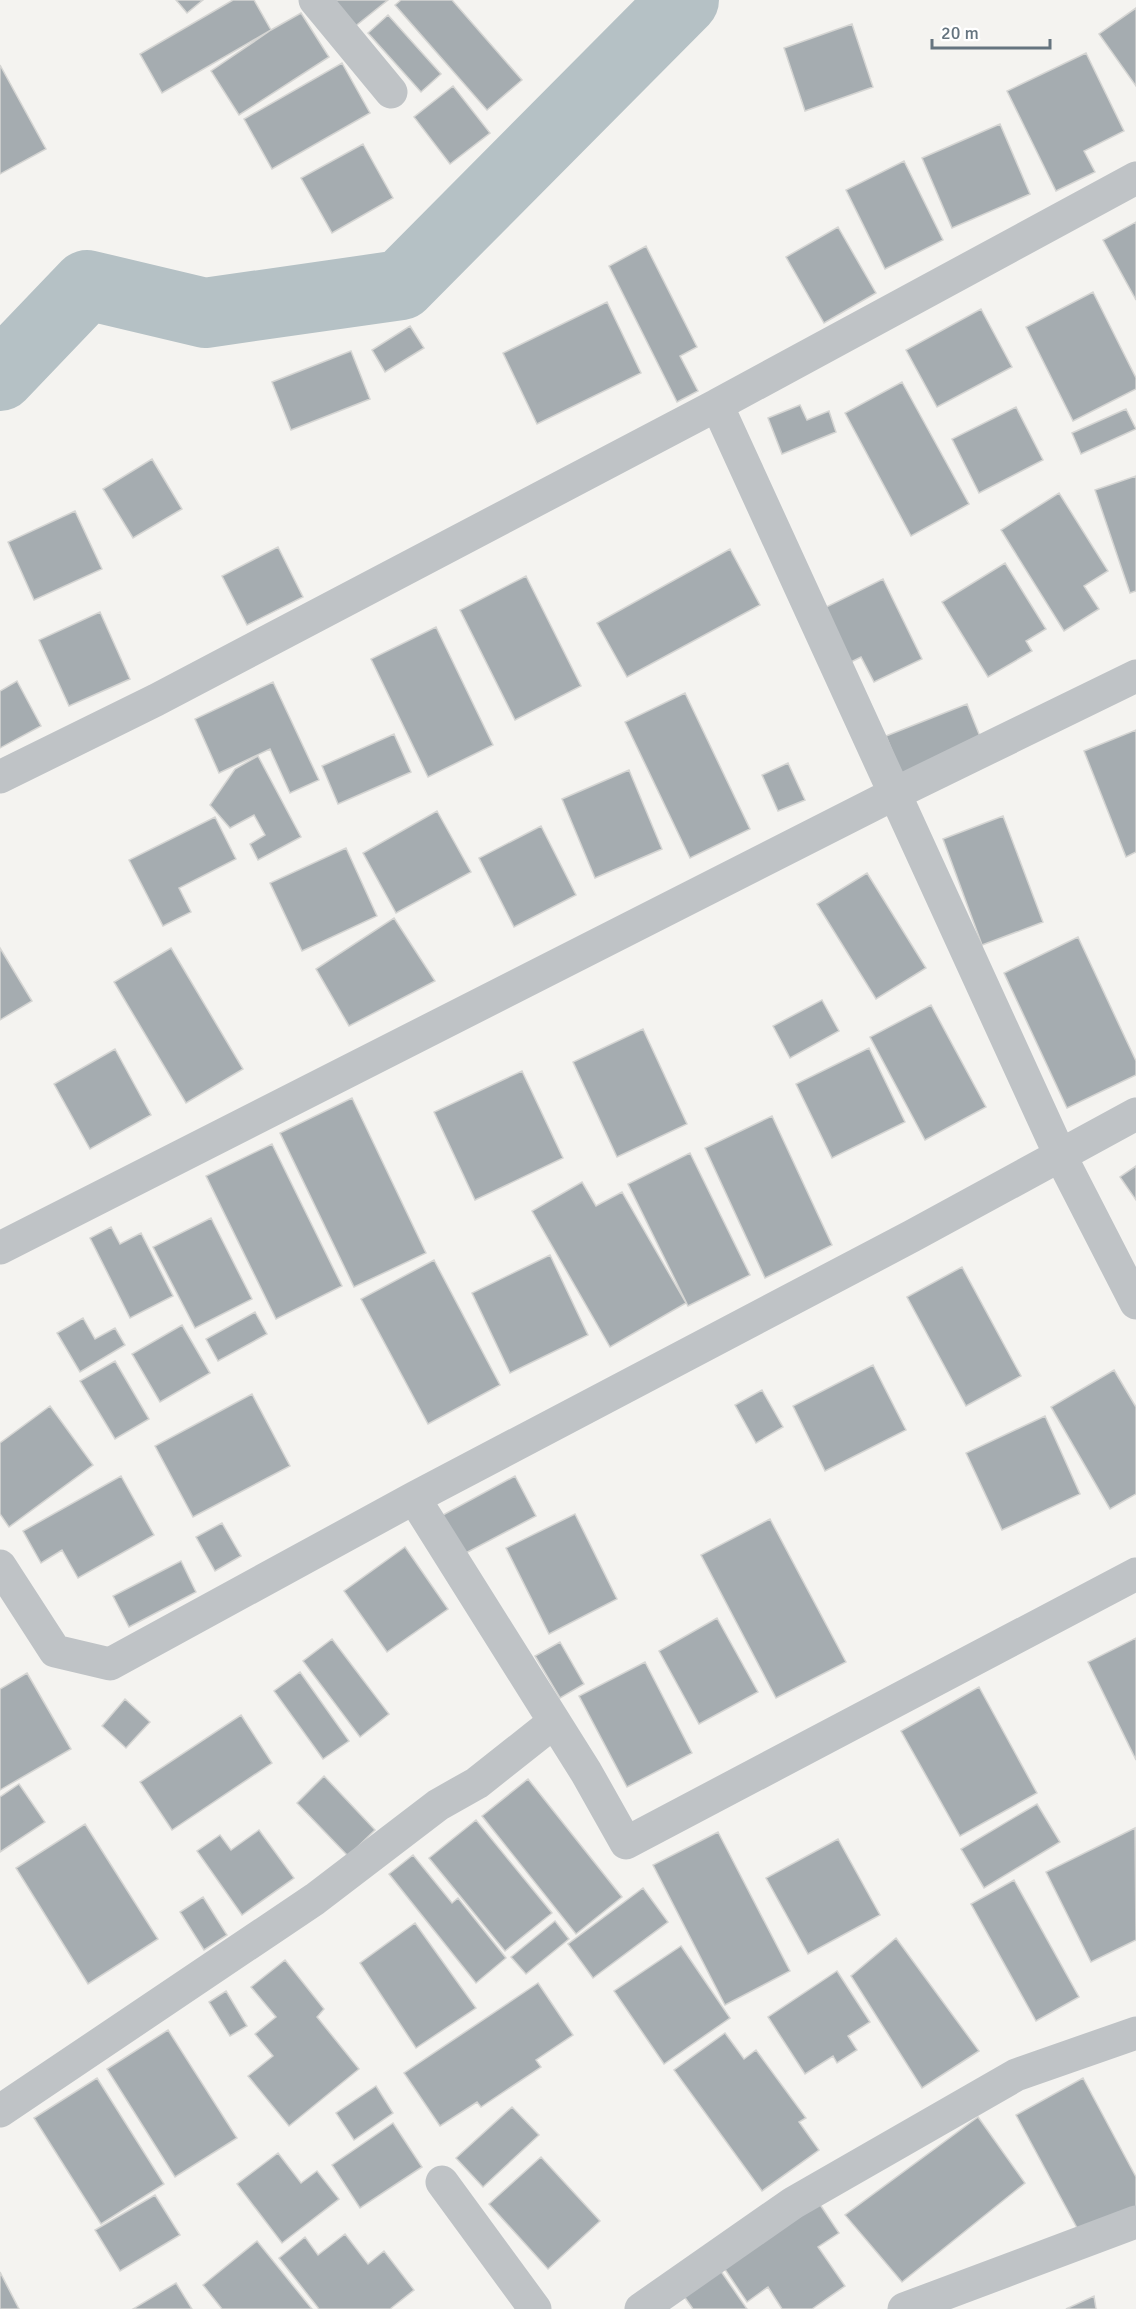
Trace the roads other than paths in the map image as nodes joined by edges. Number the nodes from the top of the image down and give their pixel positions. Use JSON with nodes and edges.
{"nodes":[{"id":1,"x":315,"y":0,"type":"edge"},
{"id":2,"x":391,"y":92,"type":"dead end"},
{"id":3,"x":1136,"y":178,"type":"edge"},
{"id":4,"x":717,"y":405,"type":"junction"},
{"id":5,"x":1136,"y":676,"type":"edge"},
{"id":6,"x":0,"y":777,"type":"edge"},
{"id":7,"x":894,"y":794,"type":"junction"},
{"id":8,"x":1136,"y":1114,"type":"edge"},
{"id":9,"x":1060,"y":1155,"type":"junction"},
{"id":10,"x":0,"y":1248,"type":"edge"},
{"id":11,"x":1136,"y":1303,"type":"edge"},
{"id":12,"x":414,"y":1498,"type":"junction"},
{"id":13,"x":0,"y":1566,"type":"edge"},
{"id":14,"x":1136,"y":1574,"type":"edge"},
{"id":15,"x":555,"y":1722,"type":"junction"},
{"id":16,"x":1136,"y":2033,"type":"edge"},
{"id":17,"x":0,"y":2111,"type":"edge"},
{"id":18,"x":442,"y":2182,"type":"dead end"},
{"id":19,"x":1136,"y":2222,"type":"edge"},
{"id":20,"x":535,"y":2309,"type":"edge"},
{"id":21,"x":641,"y":2309,"type":"edge"},
{"id":22,"x":904,"y":2309,"type":"edge"}],
"edges":[{"from":1,"to":2,"type":"street"},
{"from":3,"to":4,"type":"street"},
{"from":4,"to":6,"type":"street"},
{"from":4,"to":7,"type":"street"},
{"from":5,"to":7,"type":"street"},
{"from":7,"to":9,"type":"street"},
{"from":7,"to":10,"type":"street"},
{"from":8,"to":9,"type":"street"},
{"from":9,"to":11,"type":"street"},
{"from":9,"to":12,"type":"street"},
{"from":12,"to":13,"type":"street"},
{"from":12,"to":15,"type":"street"},
{"from":14,"to":15,"type":"street"},
{"from":15,"to":17,"type":"street"},
{"from":16,"to":21,"type":"street"},
{"from":18,"to":20,"type":"street"},
{"from":19,"to":22,"type":"street"}]}
